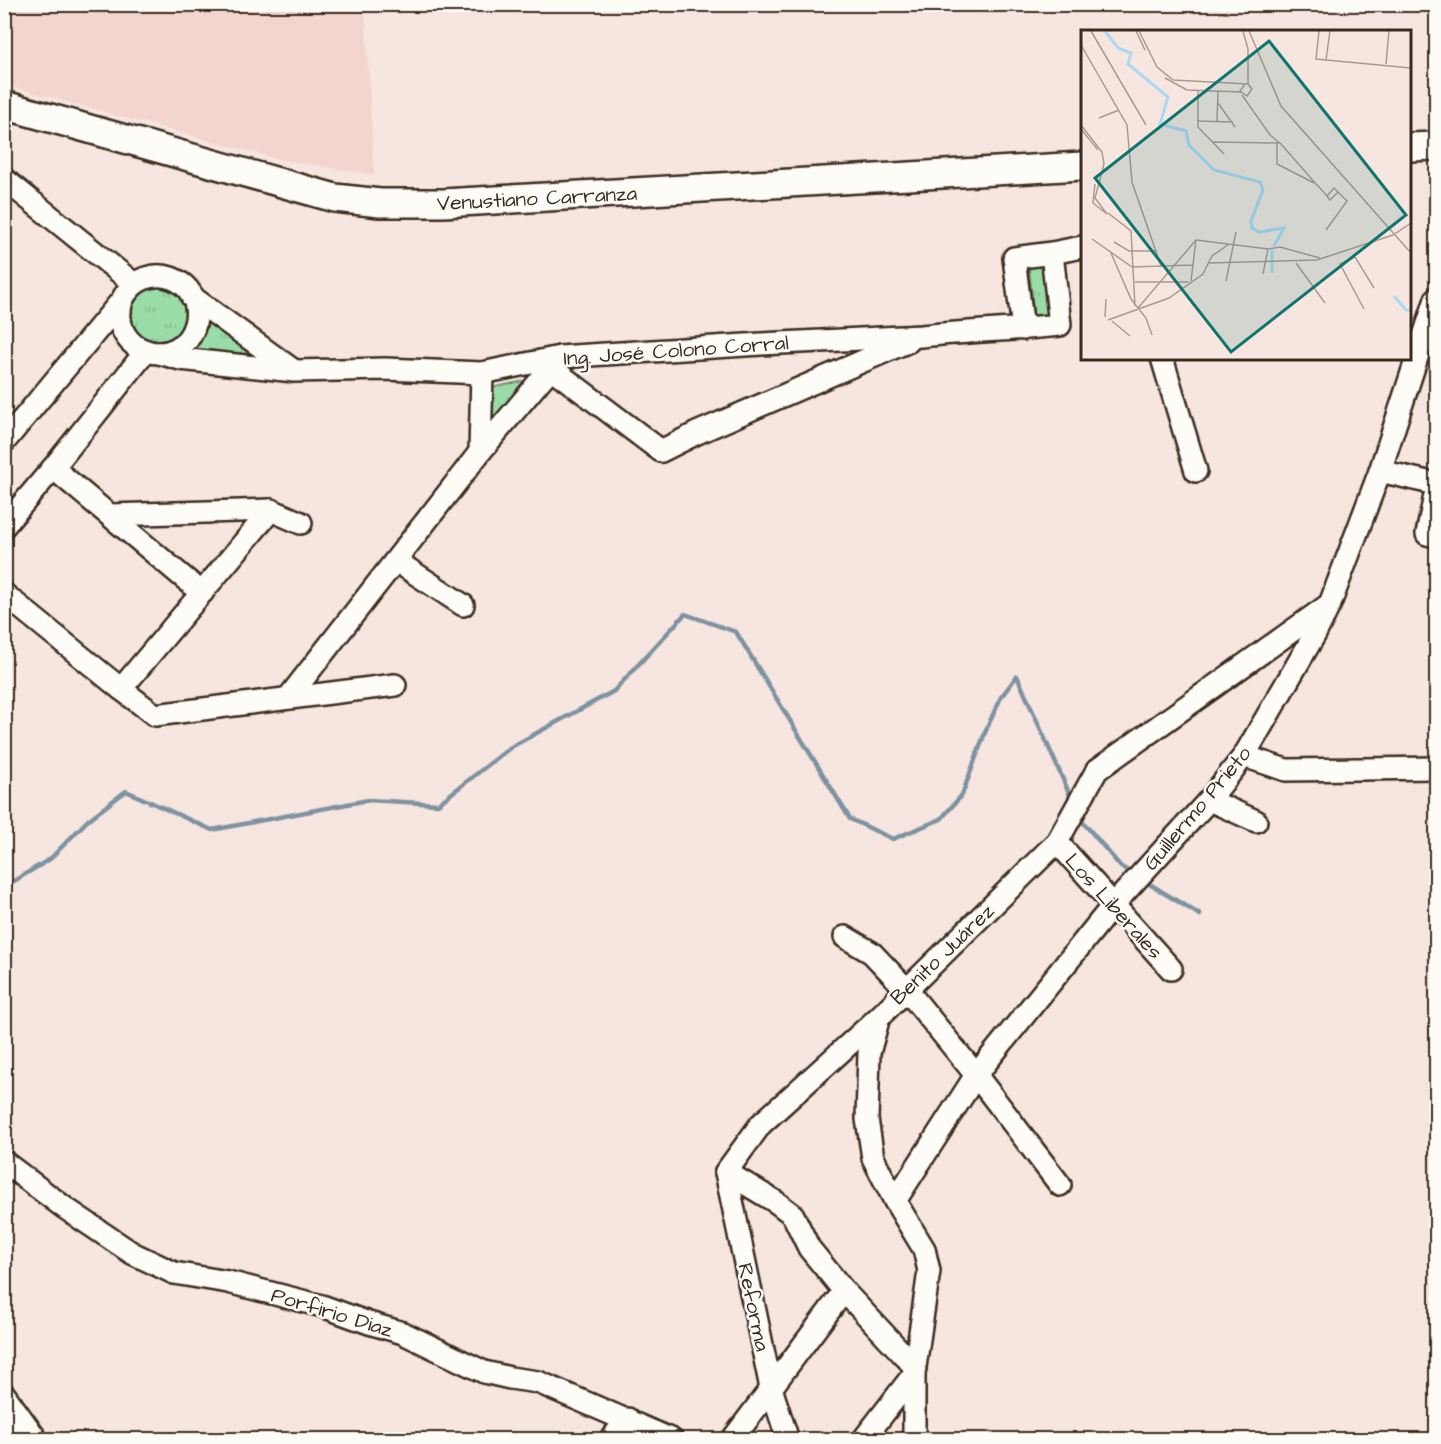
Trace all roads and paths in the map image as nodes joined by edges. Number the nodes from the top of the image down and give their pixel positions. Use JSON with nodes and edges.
{"nodes":[{"id":1,"x":4,"y":105,"type":"edge"},
{"id":2,"x":1437,"y":146,"type":"edge"},
{"id":3,"x":1411,"y":147,"type":"edge"},
{"id":4,"x":1081,"y":166,"type":"edge"},
{"id":5,"x":4,"y":179,"type":"edge"},
{"id":6,"x":1081,"y":247,"type":"edge"},
{"id":7,"x":1052,"y":254,"type":"junction"},
{"id":8,"x":128,"y":292,"type":"junction"},
{"id":9,"x":192,"y":297,"type":"junction"},
{"id":10,"x":1437,"y":299,"type":"edge"},
{"id":11,"x":1023,"y":329,"type":"junction"},
{"id":12,"x":921,"y":336,"type":"junction"},
{"id":13,"x":153,"y":352,"type":"junction"},
{"id":14,"x":1163,"y":360,"type":"edge"},
{"id":15,"x":555,"y":362,"type":"junction"},
{"id":16,"x":294,"y":371,"type":"junction"},
{"id":17,"x":482,"y":373,"type":"junction"},
{"id":18,"x":4,"y":442,"type":"edge"},
{"id":19,"x":480,"y":452,"type":"junction"},
{"id":20,"x":53,"y":468,"type":"junction"},
{"id":21,"x":1196,"y":471,"type":"dead end"},
{"id":22,"x":1380,"y":471,"type":"junction"},
{"id":23,"x":1437,"y":484,"type":"edge"},
{"id":24,"x":1437,"y":491,"type":"edge"},
{"id":25,"x":271,"y":510,"type":"junction"},
{"id":26,"x":110,"y":515,"type":"junction"},
{"id":27,"x":302,"y":523,"type":"dead end"},
{"id":28,"x":4,"y":525,"type":"edge"},
{"id":29,"x":1437,"y":536,"type":"edge"},
{"id":30,"x":396,"y":561,"type":"junction"},
{"id":31,"x":202,"y":593,"type":"junction"},
{"id":32,"x":4,"y":594,"type":"edge"},
{"id":33,"x":1330,"y":604,"type":"junction"},
{"id":34,"x":463,"y":605,"type":"dead end"},
{"id":35,"x":395,"y":685,"type":"dead end"},
{"id":36,"x":121,"y":689,"type":"junction"},
{"id":37,"x":289,"y":697,"type":"junction"},
{"id":38,"x":1244,"y":756,"type":"junction"},
{"id":39,"x":1437,"y":768,"type":"edge"},
{"id":40,"x":1209,"y":800,"type":"junction"},
{"id":41,"x":1256,"y":821,"type":"dead end"},
{"id":42,"x":1057,"y":842,"type":"junction"},
{"id":43,"x":1114,"y":904,"type":"junction"},
{"id":44,"x":845,"y":937,"type":"dead end"},
{"id":45,"x":1172,"y":969,"type":"dead end"},
{"id":46,"x":906,"y":989,"type":"junction"},
{"id":47,"x":879,"y":1017,"type":"junction"},
{"id":48,"x":976,"y":1075,"type":"junction"},
{"id":49,"x":4,"y":1162,"type":"edge"},
{"id":50,"x":726,"y":1172,"type":"junction"},
{"id":51,"x":1060,"y":1185,"type":"dead end"},
{"id":52,"x":895,"y":1201,"type":"junction"},
{"id":53,"x":844,"y":1291,"type":"junction"},
{"id":54,"x":914,"y":1370,"type":"junction"},
{"id":55,"x":771,"y":1388,"type":"junction"},
{"id":56,"x":4,"y":1394,"type":"edge"},
{"id":57,"x":628,"y":1419,"type":"junction"},
{"id":58,"x":4,"y":1426,"type":"edge"},
{"id":59,"x":14,"y":1440,"type":"edge"},
{"id":60,"x":37,"y":1440,"type":"edge"},
{"id":61,"x":610,"y":1440,"type":"edge"},
{"id":62,"x":672,"y":1440,"type":"edge"},
{"id":63,"x":732,"y":1440,"type":"edge"},
{"id":64,"x":788,"y":1440,"type":"edge"},
{"id":65,"x":863,"y":1440,"type":"edge"},
{"id":66,"x":914,"y":1440,"type":"edge"}],
"edges":[{"from":1,"to":4,"type":"main road","name":"Venustiano Carranza"},
{"from":2,"to":3,"type":"main road"},
{"from":5,"to":8,"type":"street"},
{"from":6,"to":7,"type":"street"},
{"from":7,"to":11,"type":"street","name":"Ing. José Colono Corral"},
{"from":7,"to":11,"type":"street"},
{"from":8,"to":9,"type":"street"},
{"from":8,"to":13,"type":"street"},
{"from":8,"to":18,"type":"street"},
{"from":9,"to":13,"type":"street"},
{"from":9,"to":16,"type":"street"},
{"from":10,"to":22,"type":"street","name":"Guillermo Prieto"},
{"from":11,"to":12,"type":"street","name":"Ing. José Colono Corral"},
{"from":12,"to":15,"type":"street","name":"Ing. José Colono Corral"},
{"from":12,"to":15,"type":"street"},
{"from":13,"to":16,"type":"street","name":"Ing. José Colono Corral"},
{"from":13,"to":20,"type":"street"},
{"from":14,"to":21,"type":"street"},
{"from":15,"to":17,"type":"street","name":"Ing. José Colono Corral"},
{"from":15,"to":19,"type":"street"},
{"from":16,"to":17,"type":"street","name":"Ing. José Colono Corral"},
{"from":17,"to":19,"type":"street"},
{"from":19,"to":30,"type":"street"},
{"from":20,"to":26,"type":"street"},
{"from":20,"to":28,"type":"street"},
{"from":22,"to":23,"type":"street"},
{"from":22,"to":33,"type":"street","name":"Guillermo Prieto"},
{"from":24,"to":29,"type":"street"},
{"from":25,"to":26,"type":"street"},
{"from":25,"to":27,"type":"street"},
{"from":25,"to":31,"type":"street"},
{"from":26,"to":31,"type":"street"},
{"from":30,"to":34,"type":"street"},
{"from":30,"to":37,"type":"street"},
{"from":31,"to":36,"type":"street"},
{"from":32,"to":36,"type":"street"},
{"from":33,"to":38,"type":"street","name":"Guillermo Prieto"},
{"from":33,"to":42,"type":"street","name":"Benito Juárez"},
{"from":35,"to":37,"type":"street"},
{"from":36,"to":37,"type":"street"},
{"from":38,"to":39,"type":"street"},
{"from":38,"to":40,"type":"street","name":"Guillermo Prieto"},
{"from":40,"to":41,"type":"street"},
{"from":40,"to":43,"type":"street","name":"Guillermo Prieto"},
{"from":42,"to":43,"type":"street","name":"Los Liberales"},
{"from":42,"to":46,"type":"street","name":"Benito Juárez"},
{"from":43,"to":45,"type":"street","name":"Los Liberales"},
{"from":43,"to":48,"type":"street","name":"Guillermo Prieto"},
{"from":44,"to":46,"type":"street"},
{"from":46,"to":47,"type":"street","name":"Benito Juárez"},
{"from":46,"to":48,"type":"street"},
{"from":47,"to":50,"type":"street"},
{"from":47,"to":52,"type":"street","name":"Benito Juárez"},
{"from":48,"to":51,"type":"street"},
{"from":48,"to":52,"type":"street","name":"Guillermo Prieto"},
{"from":49,"to":57,"type":"street","name":"Porfirio Diaz"},
{"from":50,"to":53,"type":"street"},
{"from":50,"to":55,"type":"street","name":"Reforma"},
{"from":52,"to":54,"type":"street","name":"Benito Juárez"},
{"from":53,"to":54,"type":"street"},
{"from":53,"to":55,"type":"street"},
{"from":54,"to":65,"type":"street"},
{"from":54,"to":66,"type":"street","name":"Benito Juárez"},
{"from":55,"to":63,"type":"street"},
{"from":55,"to":64,"type":"street","name":"Reforma"},
{"from":56,"to":60,"type":"street"},
{"from":57,"to":61,"type":"street"},
{"from":57,"to":62,"type":"street","name":"Porfirio Diaz"},
{"from":58,"to":59,"type":"street"}]}
